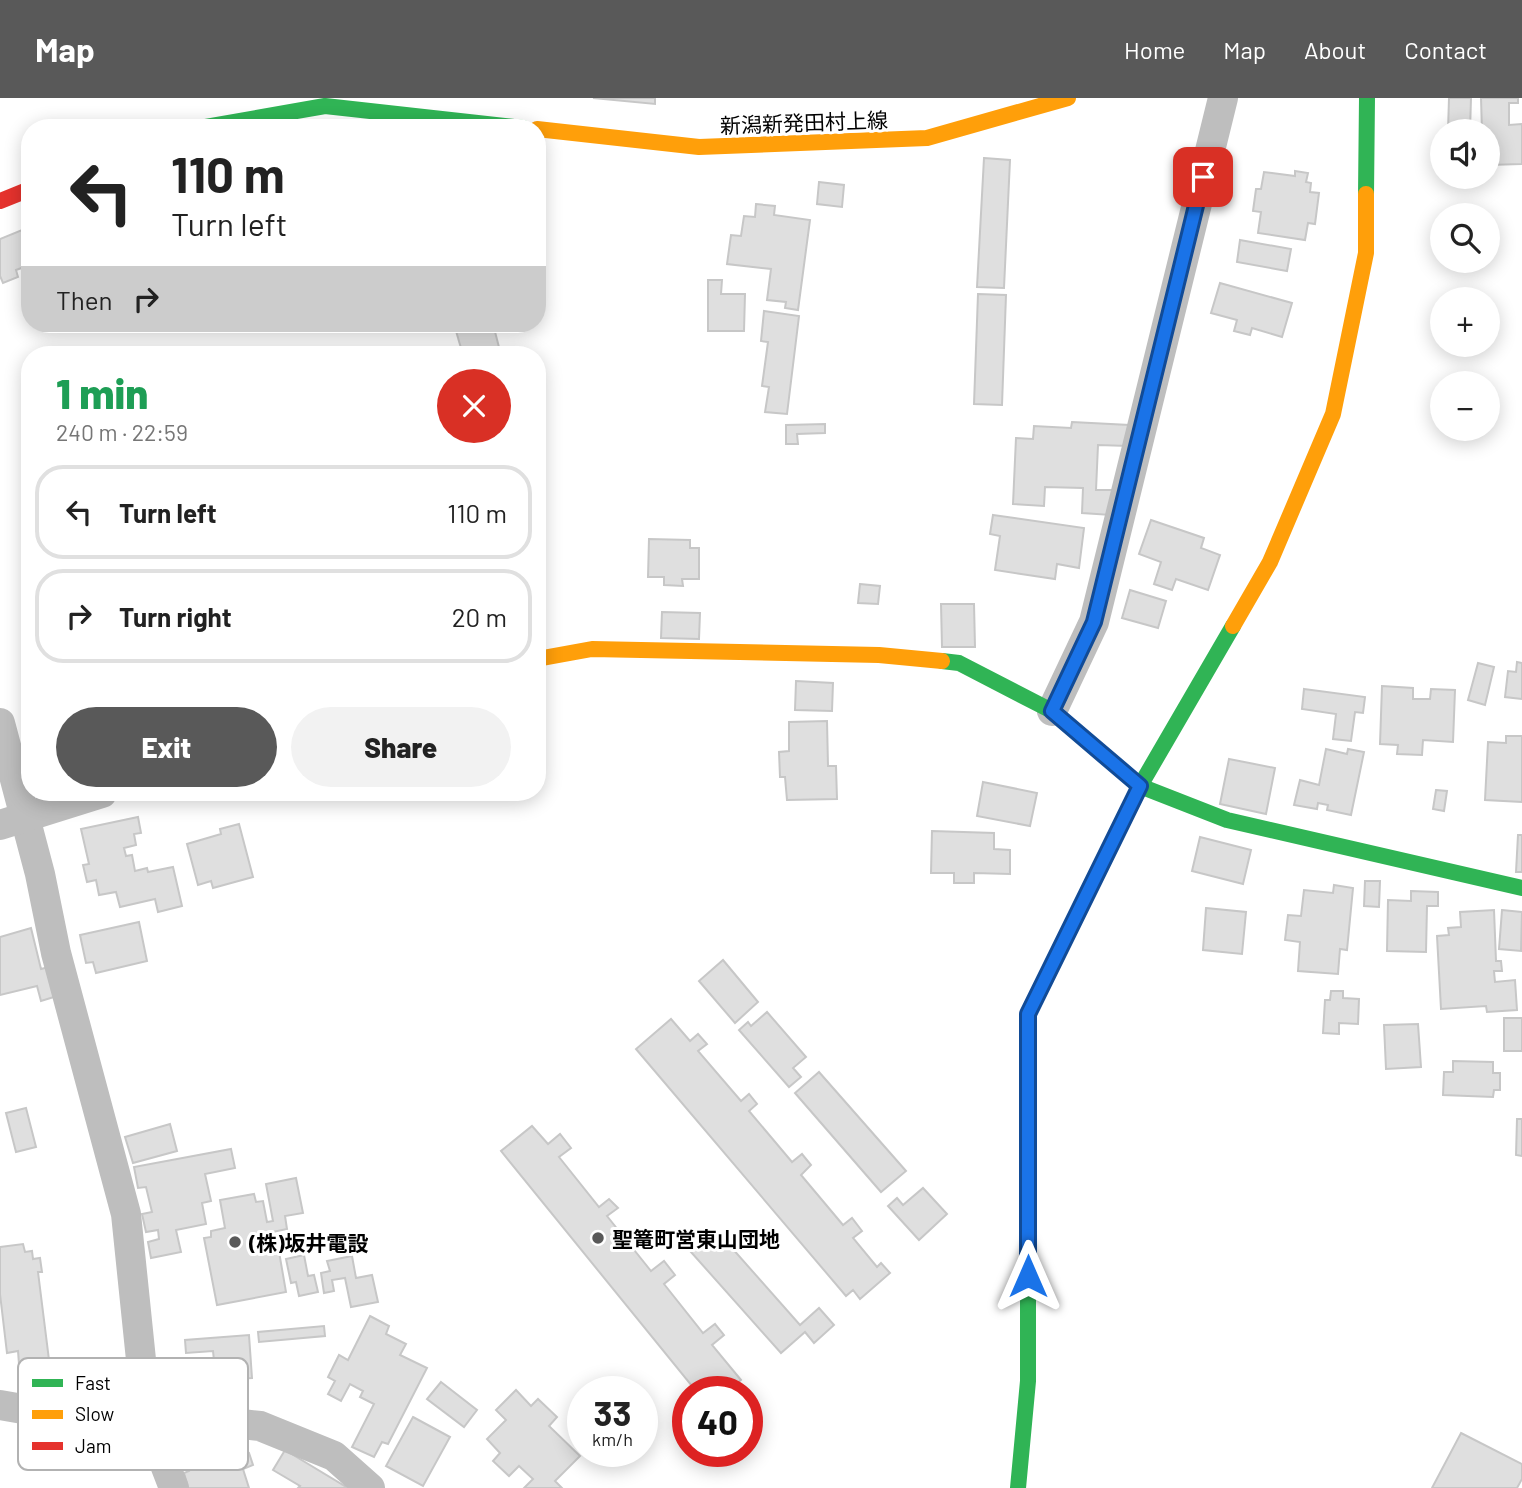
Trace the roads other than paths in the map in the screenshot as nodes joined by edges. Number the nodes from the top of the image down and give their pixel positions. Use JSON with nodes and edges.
{"nodes":[{"id":1,"x":1068,"y":98,"type":"edge"},
{"id":2,"x":1223,"y":98,"type":"edge"},
{"id":3,"x":1367,"y":98,"type":"edge"},
{"id":4,"x":251,"y":119,"type":"edge"},
{"id":5,"x":442,"y":119,"type":"edge"},
{"id":6,"x":546,"y":130,"type":"edge"},
{"id":7,"x":21,"y":193,"type":"edge"},
{"id":8,"x":0,"y":201,"type":"edge"},
{"id":9,"x":546,"y":657,"type":"edge"},
{"id":10,"x":1052,"y":711,"type":"junction"},
{"id":11,"x":0,"y":723,"type":"edge"},
{"id":12,"x":1140,"y":786,"type":"junction"},
{"id":13,"x":77,"y":801,"type":"edge"},
{"id":14,"x":13,"y":821,"type":"edge"},
{"id":15,"x":1522,"y":888,"type":"edge"},
{"id":16,"x":141,"y":1358,"type":"edge"},
{"id":17,"x":0,"y":1405,"type":"edge"},
{"id":18,"x":18,"y":1408,"type":"edge"},
{"id":19,"x":248,"y":1425,"type":"edge"},
{"id":20,"x":167,"y":1470,"type":"edge"},
{"id":21,"x":174,"y":1488,"type":"edge"},
{"id":22,"x":370,"y":1488,"type":"edge"},
{"id":23,"x":1018,"y":1488,"type":"edge"}],
"edges":[{"from":1,"to":6,"type":"street","name":"新潟新発田村上線"},
{"from":2,"to":10,"type":"street"},
{"from":3,"to":12,"type":"street"},
{"from":4,"to":5,"type":"street"},
{"from":7,"to":8,"type":"street"},
{"from":9,"to":10,"type":"street"},
{"from":10,"to":12,"type":"street"},
{"from":11,"to":14,"type":"street"},
{"from":12,"to":15,"type":"street"},
{"from":12,"to":23,"type":"street"},
{"from":13,"to":14,"type":"street"},
{"from":14,"to":16,"type":"street"},
{"from":17,"to":18,"type":"street"},
{"from":19,"to":22,"type":"street"},
{"from":20,"to":21,"type":"street"}]}
